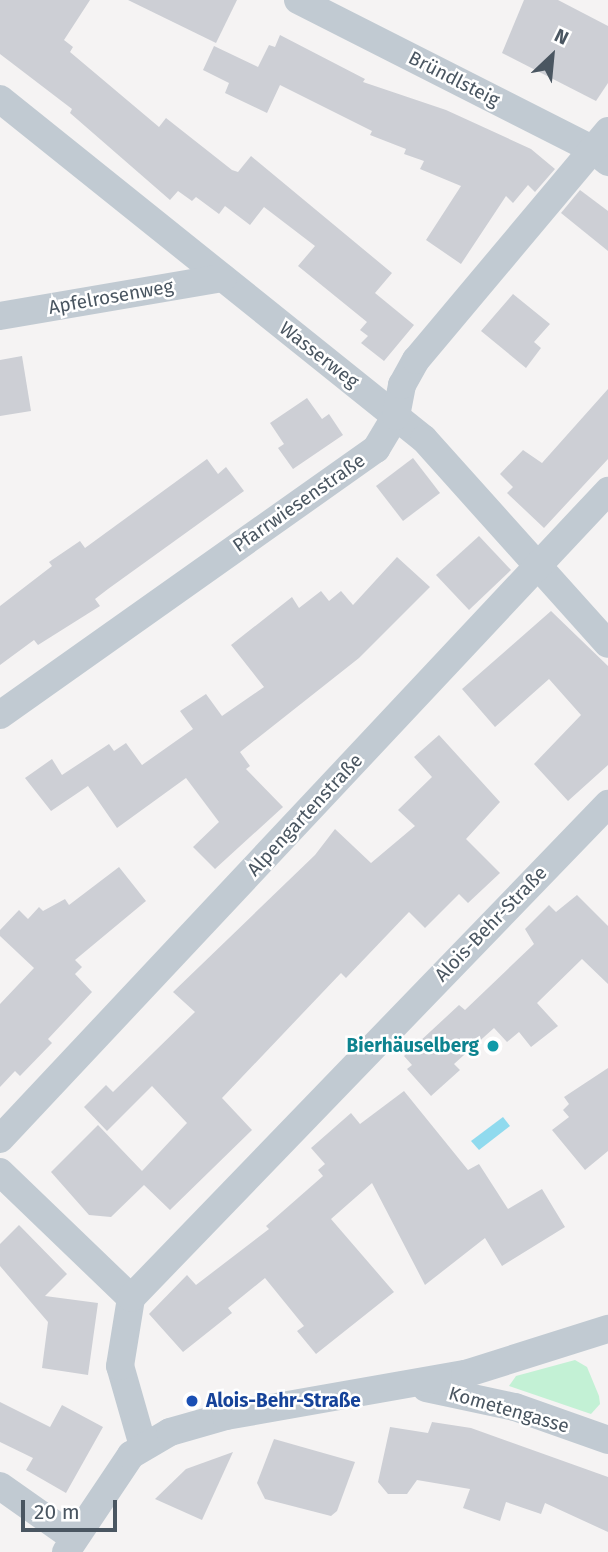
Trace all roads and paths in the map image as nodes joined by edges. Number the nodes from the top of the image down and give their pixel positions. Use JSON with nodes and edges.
{"nodes":[{"id":1,"x":298,"y":0,"type":"edge"},
{"id":2,"x":0,"y":99,"type":"edge"},
{"id":3,"x":603,"y":148,"type":"edge"},
{"id":4,"x":223,"y":278,"type":"junction"},
{"id":5,"x":0,"y":316,"type":"edge"},
{"id":6,"x":396,"y":416,"type":"junction"},
{"id":7,"x":608,"y":491,"type":"edge"},
{"id":8,"x":540,"y":568,"type":"junction"},
{"id":9,"x":608,"y":644,"type":"edge"},
{"id":10,"x":0,"y":715,"type":"edge"},
{"id":11,"x":608,"y":804,"type":"edge"},
{"id":12,"x":0,"y":1139,"type":"edge"},
{"id":13,"x":0,"y":1172,"type":"edge"},
{"id":14,"x":131,"y":1298,"type":"junction"},
{"id":15,"x":607,"y":1334,"type":"edge"},
{"id":16,"x":410,"y":1385,"type":"junction"},
{"id":17,"x":608,"y":1440,"type":"edge"},
{"id":18,"x":143,"y":1446,"type":"junction"},
{"id":19,"x":0,"y":1486,"type":"edge"},
{"id":20,"x":70,"y":1545,"type":"edge"}],
"edges":[{"from":1,"to":3,"type":"street","name":"Bründlsteig"},
{"from":2,"to":4,"type":"street","name":"Wasserweg"},
{"from":3,"to":6,"type":"street","name":"Pfarrwiesenstraße"},
{"from":4,"to":5,"type":"street","name":"Apfelrosenweg"},
{"from":4,"to":6,"type":"street","name":"Wasserweg"},
{"from":6,"to":8,"type":"street","name":"Wasserweg"},
{"from":6,"to":10,"type":"street","name":"Pfarrwiesenstraße"},
{"from":7,"to":8,"type":"street","name":"Alpengartenstraße"},
{"from":8,"to":9,"type":"street","name":"Wasserweg"},
{"from":8,"to":12,"type":"street","name":"Alpengartenstraße"},
{"from":11,"to":14,"type":"street","name":"Alois-Behr-Straße"},
{"from":13,"to":14,"type":"street"},
{"from":14,"to":18,"type":"street"},
{"from":15,"to":16,"type":"street"},
{"from":16,"to":17,"type":"street","name":"Kometengasse"},
{"from":16,"to":18,"type":"street"},
{"from":18,"to":20,"type":"street"},
{"from":19,"to":20,"type":"street"}]}
